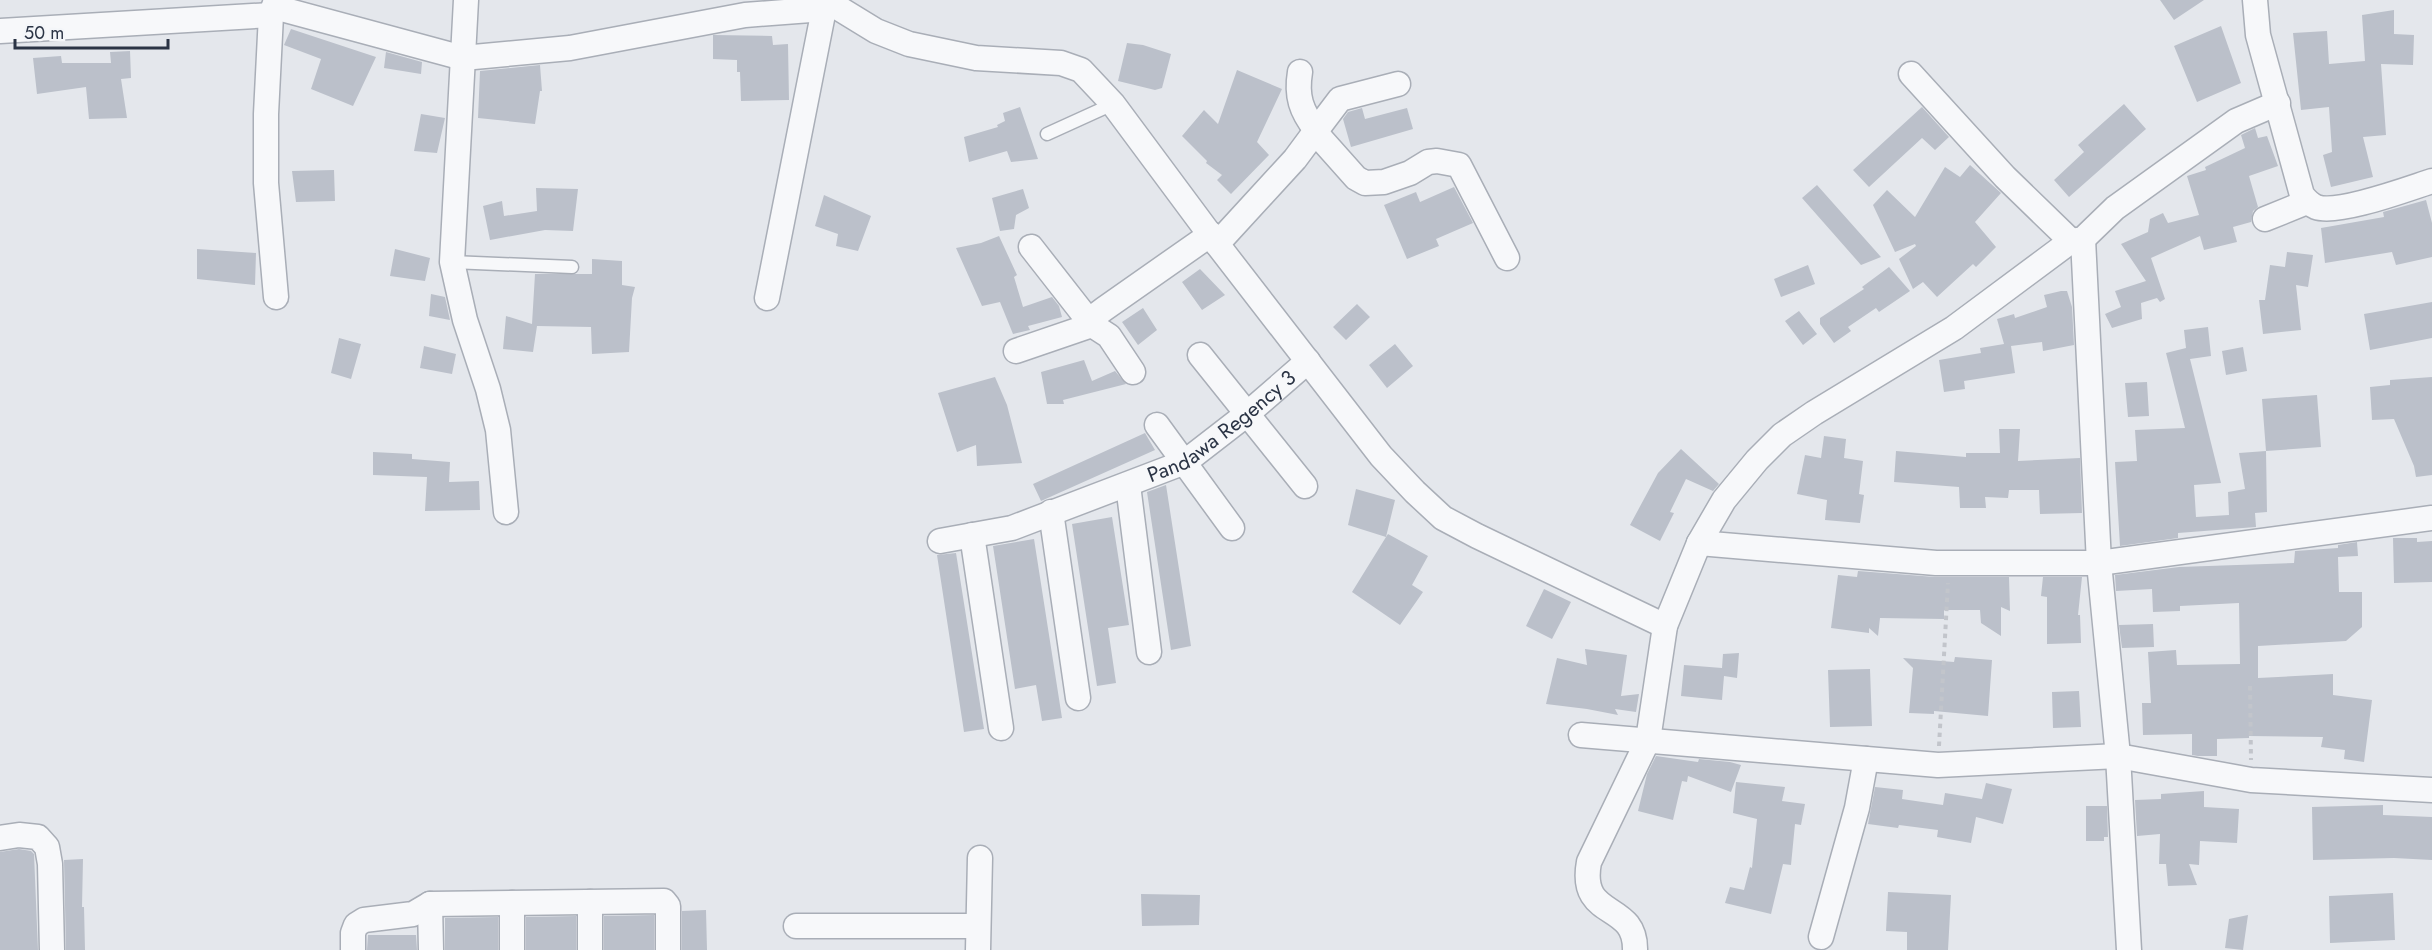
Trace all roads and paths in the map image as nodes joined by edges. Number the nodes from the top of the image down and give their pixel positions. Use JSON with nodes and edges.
{"nodes":[{"id":1,"x":466,"y":0,"type":"edge"},
{"id":2,"x":2255,"y":0,"type":"edge"},
{"id":3,"x":826,"y":3,"type":"edge"},
{"id":4,"x":274,"y":7,"type":"edge"},
{"id":5,"x":0,"y":31,"type":"edge"},
{"id":6,"x":463,"y":58,"type":"junction"},
{"id":7,"x":1300,"y":72,"type":"dead end"},
{"id":8,"x":1911,"y":74,"type":"dead end"},
{"id":9,"x":1398,"y":84,"type":"dead end"},
{"id":10,"x":2278,"y":102,"type":"junction"},
{"id":11,"x":1113,"y":104,"type":"junction"},
{"id":12,"x":1316,"y":131,"type":"junction"},
{"id":13,"x":1047,"y":134,"type":"dead end"},
{"id":14,"x":2432,"y":181,"type":"edge"},
{"id":15,"x":2307,"y":202,"type":"junction"},
{"id":16,"x":2265,"y":219,"type":"dead end"},
{"id":17,"x":1214,"y":239,"type":"junction"},
{"id":18,"x":2077,"y":240,"type":"junction"},
{"id":19,"x":1031,"y":247,"type":"dead end"},
{"id":20,"x":1507,"y":258,"type":"dead end"},
{"id":21,"x":452,"y":262,"type":"junction"},
{"id":22,"x":572,"y":267,"type":"dead end"},
{"id":23,"x":276,"y":297,"type":"dead end"},
{"id":24,"x":767,"y":298,"type":"dead end"},
{"id":25,"x":1092,"y":325,"type":"junction"},
{"id":26,"x":1016,"y":351,"type":"dead end"},
{"id":27,"x":1200,"y":355,"type":"dead end"},
{"id":28,"x":1308,"y":361,"type":"junction"},
{"id":29,"x":1133,"y":372,"type":"dead end"},
{"id":30,"x":1247,"y":414,"type":"junction"},
{"id":31,"x":1157,"y":425,"type":"dead end"},
{"id":32,"x":1185,"y":462,"type":"junction"},
{"id":33,"x":1128,"y":485,"type":"junction"},
{"id":34,"x":1305,"y":486,"type":"dead end"},
{"id":35,"x":506,"y":512,"type":"dead end"},
{"id":36,"x":1051,"y":512,"type":"junction"},
{"id":37,"x":2432,"y":518,"type":"edge"},
{"id":38,"x":1232,"y":528,"type":"dead end"},
{"id":39,"x":972,"y":535,"type":"junction"},
{"id":40,"x":940,"y":541,"type":"dead end"},
{"id":41,"x":1698,"y":543,"type":"junction"},
{"id":42,"x":2099,"y":563,"type":"junction"},
{"id":43,"x":1949,"y":564,"type":"junction"},
{"id":44,"x":1665,"y":626,"type":"junction"},
{"id":45,"x":1149,"y":652,"type":"dead end"},
{"id":46,"x":2250,"y":686,"type":"dead end"},
{"id":47,"x":1078,"y":698,"type":"dead end"},
{"id":48,"x":1002,"y":728,"type":"dead end"},
{"id":49,"x":1581,"y":735,"type":"dead end"},
{"id":50,"x":1648,"y":740,"type":"junction"},
{"id":51,"x":2118,"y":756,"type":"junction"},
{"id":52,"x":1866,"y":759,"type":"junction"},
{"id":53,"x":1938,"y":765,"type":"junction"},
{"id":54,"x":2251,"y":780,"type":"junction"},
{"id":55,"x":2432,"y":790,"type":"edge"},
{"id":56,"x":0,"y":837,"type":"edge"},
{"id":57,"x":980,"y":858,"type":"dead end"},
{"id":58,"x":590,"y":902,"type":"junction"},
{"id":59,"x":512,"y":903,"type":"junction"},
{"id":60,"x":430,"y":904,"type":"junction"},
{"id":61,"x":796,"y":926,"type":"dead end"},
{"id":62,"x":978,"y":926,"type":"junction"},
{"id":63,"x":1821,"y":937,"type":"dead end"},
{"id":64,"x":52,"y":950,"type":"edge"},
{"id":65,"x":353,"y":950,"type":"edge"},
{"id":66,"x":431,"y":950,"type":"edge"},
{"id":67,"x":512,"y":950,"type":"edge"},
{"id":68,"x":590,"y":950,"type":"edge"},
{"id":69,"x":668,"y":950,"type":"edge"},
{"id":70,"x":978,"y":950,"type":"edge"},
{"id":71,"x":1635,"y":950,"type":"edge"},
{"id":72,"x":2129,"y":950,"type":"edge"}],
"edges":[{"from":1,"to":6,"type":"street"},
{"from":2,"to":10,"type":"street"},
{"from":3,"to":6,"type":"street"},
{"from":3,"to":11,"type":"street"},
{"from":3,"to":24,"type":"street"},
{"from":4,"to":5,"type":"street"},
{"from":4,"to":6,"type":"street"},
{"from":4,"to":23,"type":"street"},
{"from":6,"to":21,"type":"street"},
{"from":7,"to":12,"type":"street"},
{"from":8,"to":18,"type":"street"},
{"from":9,"to":12,"type":"street"},
{"from":10,"to":15,"type":"street"},
{"from":10,"to":18,"type":"street"},
{"from":11,"to":13,"type":"lane"},
{"from":11,"to":17,"type":"street"},
{"from":12,"to":17,"type":"street"},
{"from":12,"to":20,"type":"street"},
{"from":14,"to":15,"type":"street"},
{"from":15,"to":16,"type":"street"},
{"from":17,"to":25,"type":"street"},
{"from":17,"to":28,"type":"street"},
{"from":18,"to":41,"type":"street"},
{"from":18,"to":42,"type":"street"},
{"from":19,"to":25,"type":"street"},
{"from":21,"to":22,"type":"lane"},
{"from":21,"to":35,"type":"street"},
{"from":25,"to":26,"type":"street"},
{"from":25,"to":29,"type":"street"},
{"from":27,"to":30,"type":"street"},
{"from":28,"to":30,"type":"street","name":"Pandawa Regency 3"},
{"from":28,"to":44,"type":"street"},
{"from":30,"to":32,"type":"street","name":"Pandawa Regency 3"},
{"from":30,"to":34,"type":"street"},
{"from":31,"to":32,"type":"street"},
{"from":32,"to":33,"type":"street","name":"Pandawa Regency 3"},
{"from":32,"to":38,"type":"street"},
{"from":33,"to":36,"type":"street","name":"Pandawa Regency 3"},
{"from":33,"to":45,"type":"street","name":"Pandawa Regency 3"},
{"from":36,"to":39,"type":"street","name":"Pandawa Regency 3"},
{"from":36,"to":47,"type":"street"},
{"from":37,"to":42,"type":"street"},
{"from":39,"to":40,"type":"street","name":"Pandawa Regency 3"},
{"from":39,"to":48,"type":"street"},
{"from":41,"to":43,"type":"street"},
{"from":41,"to":44,"type":"street"},
{"from":42,"to":43,"type":"street"},
{"from":42,"to":51,"type":"street"},
{"from":43,"to":53,"type":"path"},
{"from":44,"to":50,"type":"street"},
{"from":46,"to":54,"type":"path"},
{"from":49,"to":50,"type":"street"},
{"from":50,"to":52,"type":"street"},
{"from":50,"to":71,"type":"street"},
{"from":51,"to":53,"type":"street"},
{"from":51,"to":54,"type":"street"},
{"from":51,"to":72,"type":"street"},
{"from":52,"to":53,"type":"street"},
{"from":52,"to":63,"type":"street"},
{"from":54,"to":55,"type":"street"},
{"from":56,"to":64,"type":"street"},
{"from":57,"to":62,"type":"street"},
{"from":58,"to":59,"type":"street"},
{"from":58,"to":68,"type":"street"},
{"from":58,"to":69,"type":"street"},
{"from":59,"to":60,"type":"street"},
{"from":59,"to":67,"type":"street"},
{"from":60,"to":65,"type":"street"},
{"from":60,"to":66,"type":"street"},
{"from":61,"to":62,"type":"street"},
{"from":62,"to":70,"type":"street"}]}
